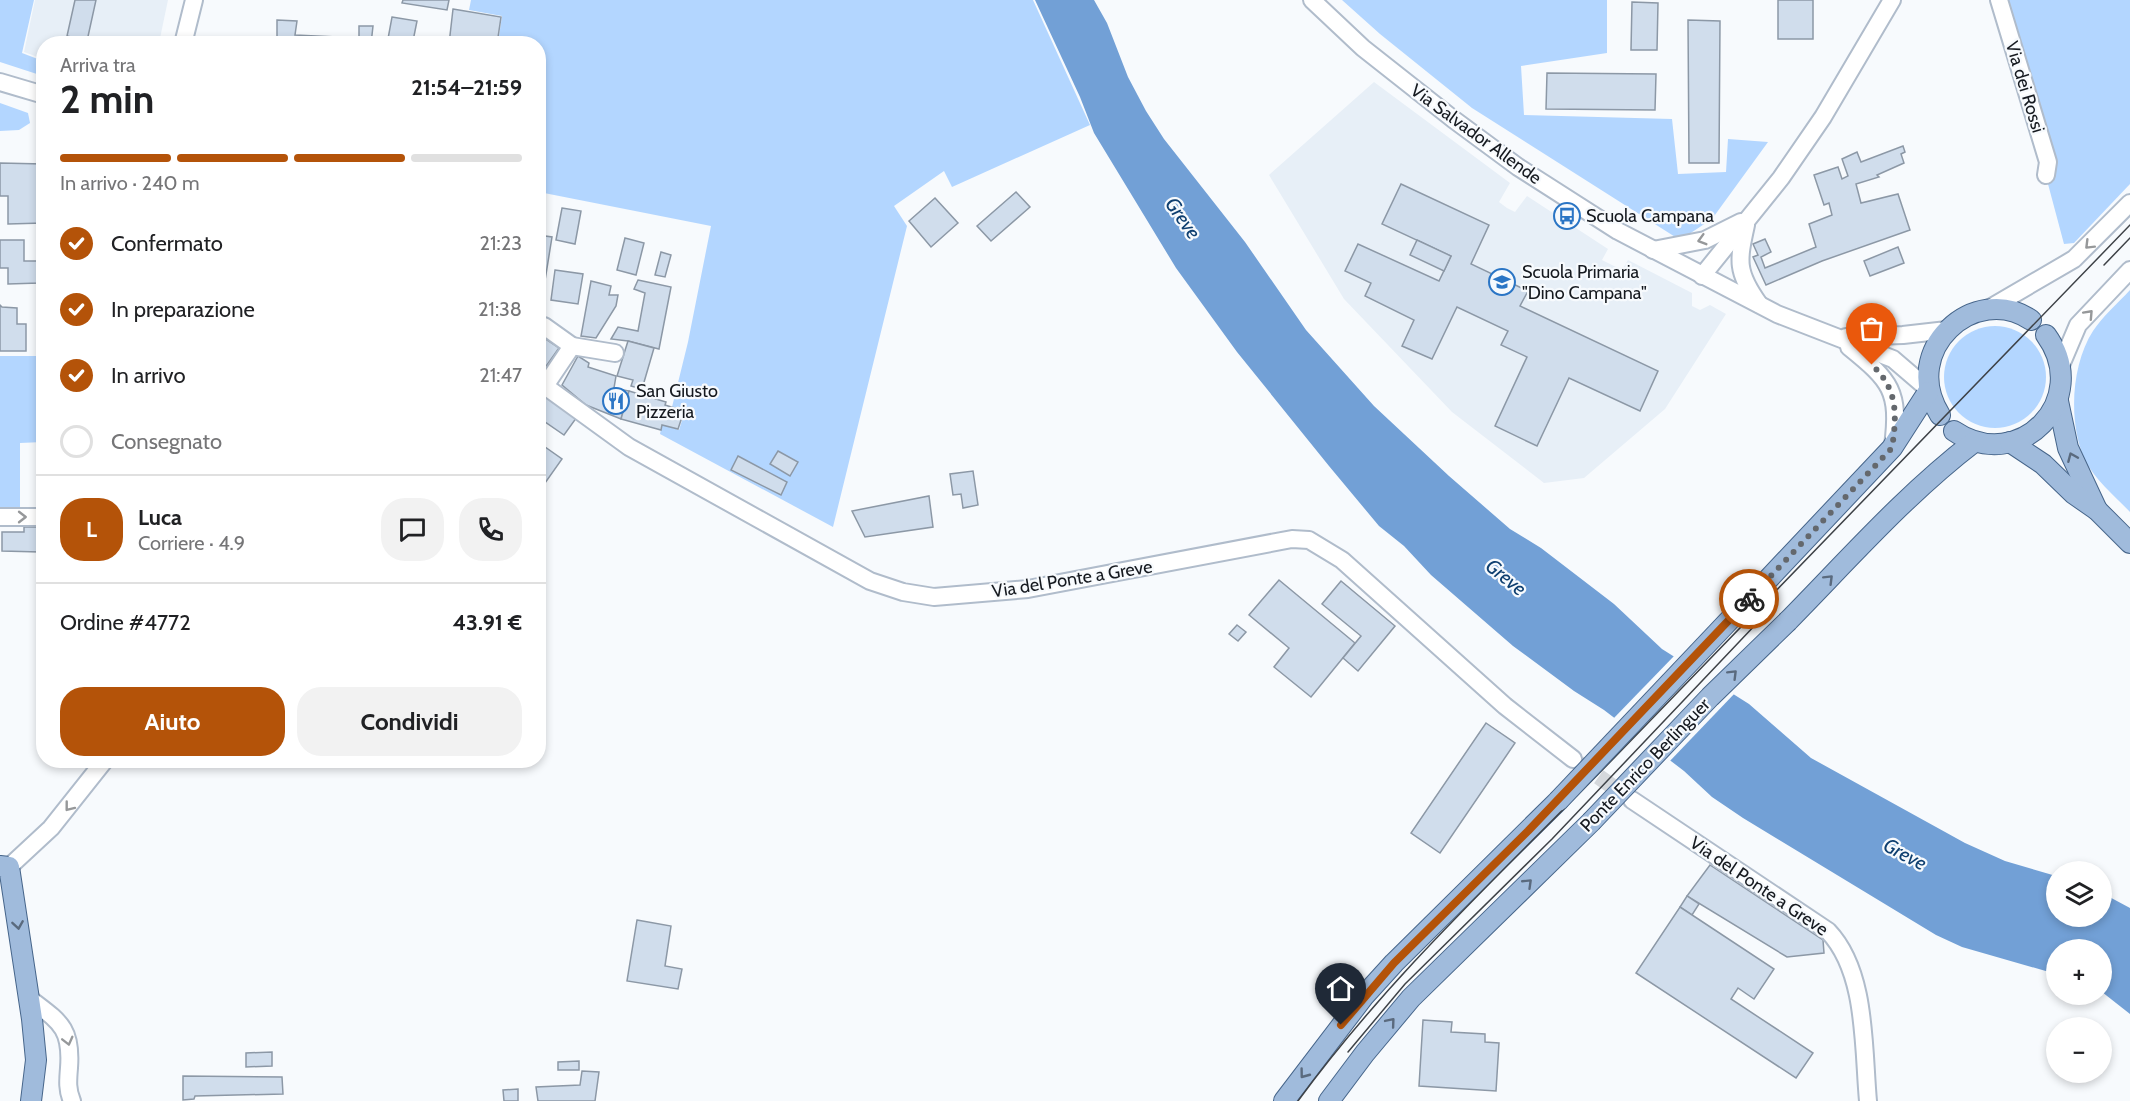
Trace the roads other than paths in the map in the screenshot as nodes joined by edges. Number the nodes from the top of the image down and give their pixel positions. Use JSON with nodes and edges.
{"nodes":[{"id":1,"x":194,"y":0,"type":"edge"},
{"id":2,"x":1312,"y":0,"type":"edge"},
{"id":3,"x":1892,"y":0,"type":"edge"},
{"id":4,"x":2000,"y":0,"type":"edge"},
{"id":5,"x":185,"y":36,"type":"edge"},
{"id":6,"x":0,"y":82,"type":"edge"},
{"id":7,"x":36,"y":93,"type":"edge"},
{"id":8,"x":2046,"y":175,"type":"dead end"},
{"id":9,"x":2130,"y":203,"type":"edge"},
{"id":10,"x":1747,"y":219,"type":"junction"},
{"id":11,"x":1653,"y":250,"type":"junction"},
{"id":12,"x":2130,"y":270,"type":"edge"},
{"id":13,"x":1702,"y":276,"type":"junction"},
{"id":14,"x":1759,"y":304,"type":"junction"},
{"id":15,"x":1981,"y":313,"type":"junction"},
{"id":16,"x":2031,"y":320,"type":"dead end"},
{"id":17,"x":546,"y":327,"type":"edge"},
{"id":18,"x":1947,"y":330,"type":"junction"},
{"id":19,"x":2046,"y":335,"type":"dead end"},
{"id":20,"x":1837,"y":337,"type":"junction"},
{"id":21,"x":572,"y":346,"type":"junction"},
{"id":22,"x":615,"y":353,"type":"dead end"},
{"id":23,"x":2061,"y":365,"type":"junction"},
{"id":24,"x":546,"y":379,"type":"edge"},
{"id":25,"x":546,"y":387,"type":"edge"},
{"id":26,"x":1928,"y":390,"type":"junction"},
{"id":27,"x":2058,"y":401,"type":"junction"},
{"id":28,"x":1940,"y":415,"type":"dead end"},
{"id":29,"x":1954,"y":431,"type":"dead end"},
{"id":30,"x":1974,"y":442,"type":"junction"},
{"id":31,"x":2010,"y":442,"type":"junction"},
{"id":32,"x":1892,"y":448,"type":"junction"},
{"id":33,"x":2097,"y":510,"type":"junction"},
{"id":34,"x":0,"y":517,"type":"edge"},
{"id":35,"x":36,"y":517,"type":"edge"},
{"id":36,"x":2130,"y":543,"type":"edge"},
{"id":37,"x":1573,"y":759,"type":"tunnel mouth"},
{"id":38,"x":99,"y":768,"type":"edge"},
{"id":39,"x":1632,"y":800,"type":"tunnel mouth"},
{"id":40,"x":5,"y":867,"type":"edge"},
{"id":41,"x":30,"y":999,"type":"junction"},
{"id":42,"x":36,"y":1060,"type":"junction"},
{"id":43,"x":31,"y":1101,"type":"edge"},
{"id":44,"x":48,"y":1101,"type":"edge"},
{"id":45,"x":72,"y":1101,"type":"edge"},
{"id":46,"x":1284,"y":1101,"type":"edge"},
{"id":47,"x":1329,"y":1101,"type":"edge"},
{"id":48,"x":1868,"y":1101,"type":"edge"}],
"edges":[{"from":1,"to":5,"type":"street"},
{"from":2,"to":11,"type":"street","name":"Via Salvador Allende"},
{"from":3,"to":10,"type":"street"},
{"from":4,"to":8,"type":"street","name":"Via dei Rossi"},
{"from":6,"to":7,"type":"street"},
{"from":9,"to":15,"type":"street","one_way":true},
{"from":10,"to":11,"type":"street","one_way":true},
{"from":10,"to":13,"type":"street"},
{"from":10,"to":14,"type":"street"},
{"from":11,"to":13,"type":"street","name":"Via Salvador Allende"},
{"from":23,"to":12,"type":"street","one_way":true},
{"from":13,"to":14,"type":"street","name":"Via Salvador Allende"},
{"from":14,"to":20,"type":"street","name":"Via Salvador Allende"},
{"from":15,"to":16,"type":"main road"},
{"from":15,"to":18,"type":"main road"},
{"from":17,"to":21,"type":"street"},
{"from":18,"to":20,"type":"street"},
{"from":18,"to":26,"type":"main road"},
{"from":19,"to":23,"type":"main road"},
{"from":20,"to":26,"type":"street","name":"Via Salvador Allende"},
{"from":20,"to":32,"type":"street"},
{"from":21,"to":22,"type":"street"},
{"from":21,"to":24,"type":"street","name":"Via del Ponte a Greve"},
{"from":23,"to":27,"type":"main road"},
{"from":25,"to":37,"type":"street","name":"Via del Ponte a Greve"},
{"from":26,"to":28,"type":"main road"},
{"from":26,"to":32,"type":"main road"},
{"from":27,"to":31,"type":"main road"},
{"from":33,"to":27,"type":"main road","one_way":true},
{"from":29,"to":30,"type":"main road"},
{"from":30,"to":31,"type":"main road"},
{"from":47,"to":30,"type":"main road","name":"Ponte Enrico Berlinguer","one_way":true,"bridge":true},
{"from":31,"to":33,"type":"main road"},
{"from":32,"to":46,"type":"main road","one_way":true,"bridge":true},
{"from":33,"to":36,"type":"main road"},
{"from":34,"to":35,"type":"street","one_way":true},
{"from":38,"to":40,"type":"street","one_way":true},
{"from":39,"to":48,"type":"street","name":"Via del Ponte a Greve"},
{"from":40,"to":41,"type":"main road","one_way":true},
{"from":41,"to":42,"type":"main road"},
{"from":41,"to":45,"type":"street","one_way":true},
{"from":42,"to":43,"type":"main road"},
{"from":42,"to":44,"type":"main road"}]}
